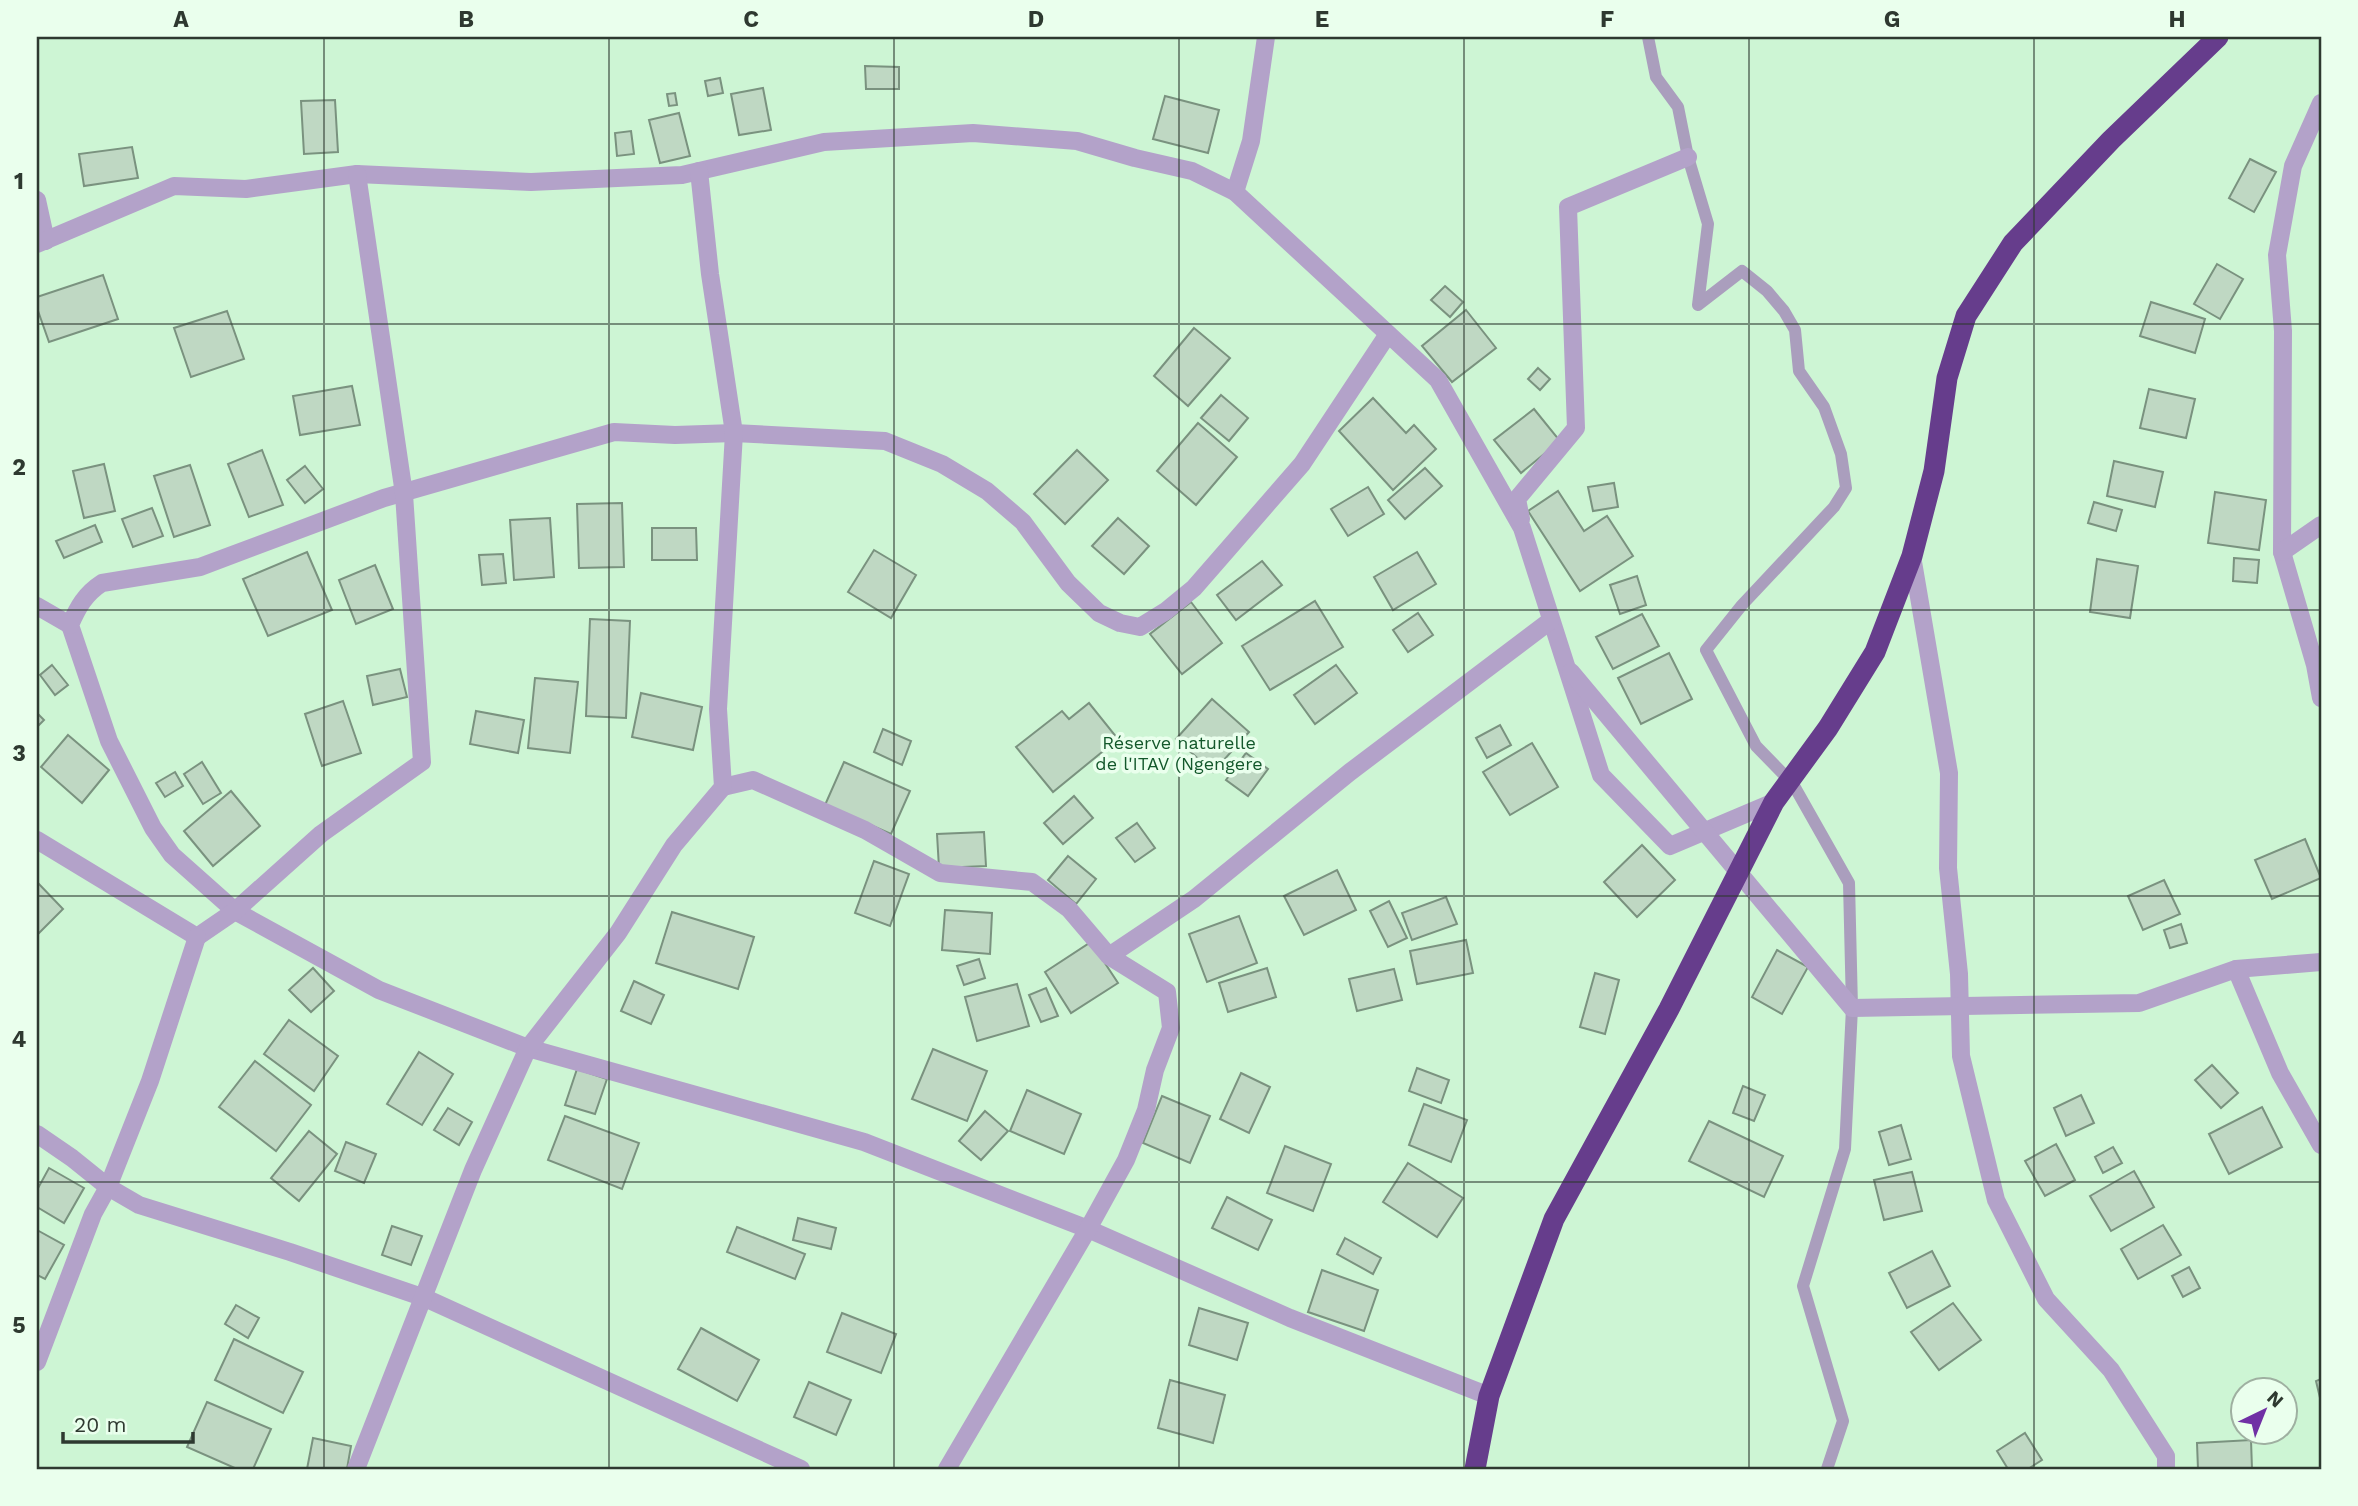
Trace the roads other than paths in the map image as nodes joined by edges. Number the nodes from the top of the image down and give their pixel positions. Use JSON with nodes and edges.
{"nodes":[{"id":1,"x":1266,"y":37,"type":"edge"},
{"id":2,"x":2218,"y":37,"type":"edge"},
{"id":3,"x":2321,"y":103,"type":"edge"},
{"id":4,"x":1688,"y":157,"type":"dead end"},
{"id":5,"x":699,"y":171,"type":"junction"},
{"id":6,"x":357,"y":174,"type":"junction"},
{"id":7,"x":1236,"y":192,"type":"junction"},
{"id":8,"x":37,"y":200,"type":"edge"},
{"id":9,"x":41,"y":243,"type":"edge"},
{"id":10,"x":1388,"y":334,"type":"junction"},
{"id":11,"x":734,"y":433,"type":"junction"},
{"id":12,"x":404,"y":494,"type":"junction"},
{"id":13,"x":2321,"y":525,"type":"edge"},
{"id":14,"x":2282,"y":552,"type":"junction"},
{"id":15,"x":1912,"y":556,"type":"junction"},
{"id":16,"x":37,"y":606,"type":"edge"},
{"id":17,"x":1550,"y":621,"type":"junction"},
{"id":18,"x":70,"y":625,"type":"junction"},
{"id":19,"x":2321,"y":698,"type":"edge"},
{"id":20,"x":723,"y":787,"type":"junction"},
{"id":21,"x":1774,"y":802,"type":"junction"},
{"id":22,"x":37,"y":840,"type":"edge"},
{"id":23,"x":235,"y":911,"type":"junction"},
{"id":24,"x":197,"y":937,"type":"junction"},
{"id":25,"x":1109,"y":956,"type":"junction"},
{"id":26,"x":2321,"y":962,"type":"edge"},
{"id":27,"x":2236,"y":969,"type":"junction"},
{"id":28,"x":528,"y":1048,"type":"junction"},
{"id":29,"x":37,"y":1134,"type":"edge"},
{"id":30,"x":2321,"y":1145,"type":"edge"},
{"id":31,"x":108,"y":1187,"type":"junction"},
{"id":32,"x":1088,"y":1229,"type":"junction"},
{"id":33,"x":425,"y":1298,"type":"junction"},
{"id":34,"x":37,"y":1362,"type":"edge"},
{"id":35,"x":1489,"y":1396,"type":"junction"},
{"id":36,"x":356,"y":1469,"type":"edge"},
{"id":37,"x":801,"y":1469,"type":"edge"},
{"id":38,"x":947,"y":1469,"type":"edge"},
{"id":39,"x":1475,"y":1469,"type":"edge"},
{"id":40,"x":2166,"y":1469,"type":"edge"}],
"edges":[{"from":1,"to":7,"type":"street"},
{"from":2,"to":15,"type":"highway"},
{"from":3,"to":14,"type":"street"},
{"from":4,"to":27,"type":"street"},
{"from":5,"to":6,"type":"street"},
{"from":5,"to":7,"type":"street"},
{"from":5,"to":11,"type":"street"},
{"from":6,"to":9,"type":"street"},
{"from":6,"to":12,"type":"street"},
{"from":7,"to":10,"type":"street"},
{"from":8,"to":9,"type":"street"},
{"from":10,"to":11,"type":"street"},
{"from":10,"to":17,"type":"street"},
{"from":11,"to":12,"type":"street"},
{"from":11,"to":20,"type":"street"},
{"from":12,"to":18,"type":"street"},
{"from":12,"to":23,"type":"street"},
{"from":13,"to":14,"type":"street"},
{"from":14,"to":19,"type":"street"},
{"from":15,"to":21,"type":"highway"},
{"from":15,"to":40,"type":"street"},
{"from":16,"to":18,"type":"street"},
{"from":17,"to":21,"type":"street"},
{"from":17,"to":25,"type":"street"},
{"from":18,"to":23,"type":"street"},
{"from":20,"to":25,"type":"street"},
{"from":20,"to":28,"type":"street"},
{"from":21,"to":35,"type":"highway"},
{"from":22,"to":24,"type":"street"},
{"from":23,"to":24,"type":"street"},
{"from":23,"to":28,"type":"street"},
{"from":24,"to":31,"type":"street"},
{"from":25,"to":32,"type":"street"},
{"from":26,"to":27,"type":"street"},
{"from":27,"to":30,"type":"street"},
{"from":28,"to":32,"type":"street"},
{"from":28,"to":33,"type":"street"},
{"from":29,"to":31,"type":"street"},
{"from":31,"to":33,"type":"street"},
{"from":31,"to":34,"type":"street"},
{"from":32,"to":35,"type":"street"},
{"from":32,"to":38,"type":"street"},
{"from":33,"to":36,"type":"street"},
{"from":33,"to":37,"type":"street"},
{"from":35,"to":39,"type":"highway"}]}
